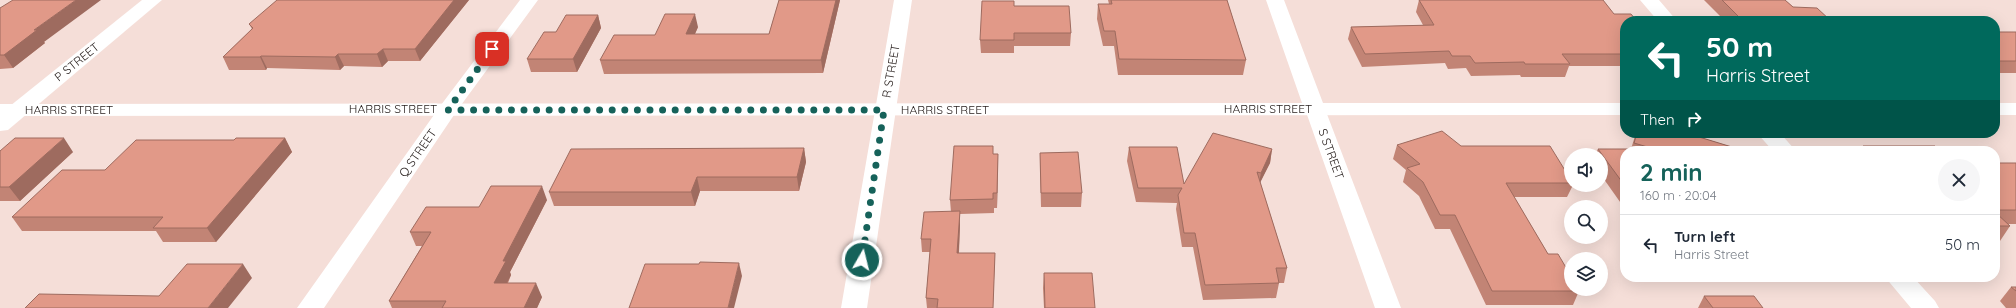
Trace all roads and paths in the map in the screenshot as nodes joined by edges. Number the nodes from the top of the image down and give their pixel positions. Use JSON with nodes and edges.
{"nodes":[{"id":1,"x":153,"y":0,"type":"edge"},
{"id":2,"x":529,"y":0,"type":"edge"},
{"id":3,"x":903,"y":0,"type":"edge"},
{"id":4,"x":1275,"y":0,"type":"edge"},
{"id":5,"x":1649,"y":0,"type":"edge"},
{"id":6,"x":1663,"y":16,"type":"edge"},
{"id":7,"x":1315,"y":108,"type":"junction"},
{"id":8,"x":1620,"y":109,"type":"edge"},
{"id":9,"x":2000,"y":109,"type":"edge"},
{"id":10,"x":2016,"y":109,"type":"edge"},
{"id":11,"x":9,"y":110,"type":"edge"},
{"id":12,"x":448,"y":110,"type":"junction"},
{"id":13,"x":884,"y":110,"type":"junction"},
{"id":14,"x":0,"y":125,"type":"edge"},
{"id":15,"x":1773,"y":138,"type":"edge"},
{"id":16,"x":1780,"y":146,"type":"edge"},
{"id":17,"x":1903,"y":282,"type":"edge"},
{"id":18,"x":310,"y":308,"type":"edge"},
{"id":19,"x":854,"y":308,"type":"edge"},
{"id":20,"x":1388,"y":308,"type":"edge"},
{"id":21,"x":1926,"y":308,"type":"edge"}],
"edges":[{"from":1,"to":11,"type":"main road","name":"P STREET"},
{"from":2,"to":12,"type":"main road","name":"Q STREET"},
{"from":3,"to":13,"type":"main road","name":"R STREET"},
{"from":4,"to":7,"type":"main road","name":"S STREET"},
{"from":5,"to":6,"type":"main road"},
{"from":7,"to":8,"type":"main road","name":"HARRIS STREET"},
{"from":7,"to":13,"type":"main road","name":"HARRIS STREET"},
{"from":7,"to":20,"type":"main road","name":"S STREET"},
{"from":9,"to":10,"type":"main road"},
{"from":11,"to":12,"type":"main road","name":"HARRIS STREET"},
{"from":11,"to":14,"type":"main road","name":"P STREET"},
{"from":12,"to":13,"type":"main road","name":"HARRIS STREET"},
{"from":12,"to":18,"type":"main road","name":"Q STREET"},
{"from":13,"to":19,"type":"main road","name":"R STREET"},
{"from":15,"to":16,"type":"main road"},
{"from":17,"to":21,"type":"main road"}]}
